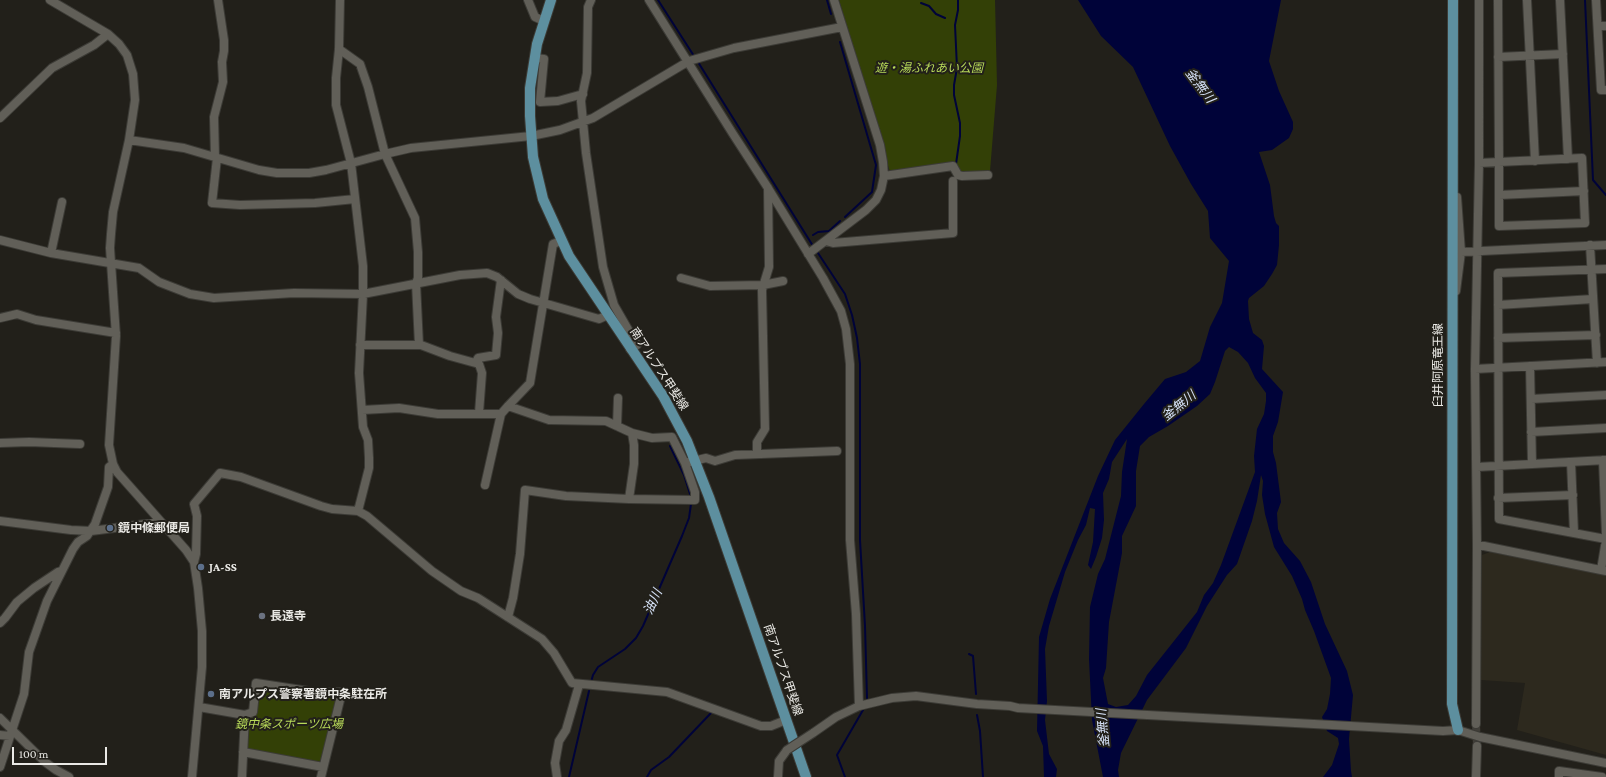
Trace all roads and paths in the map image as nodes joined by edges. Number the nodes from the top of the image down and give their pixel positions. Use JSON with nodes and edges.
{"nodes":[{"id":1,"x":50,"y":0,"type":"edge"},
{"id":2,"x":218,"y":0,"type":"edge"},
{"id":3,"x":340,"y":0,"type":"edge"},
{"id":4,"x":528,"y":0,"type":"edge"},
{"id":5,"x":551,"y":0,"type":"edge"},
{"id":6,"x":591,"y":0,"type":"edge"},
{"id":7,"x":649,"y":0,"type":"edge"},
{"id":8,"x":834,"y":0,"type":"edge"},
{"id":9,"x":1453,"y":0,"type":"edge"},
{"id":10,"x":1479,"y":0,"type":"edge"},
{"id":11,"x":1498,"y":0,"type":"edge"},
{"id":12,"x":1527,"y":0,"type":"edge"},
{"id":13,"x":1560,"y":0,"type":"edge"},
{"id":14,"x":1596,"y":0,"type":"edge"},
{"id":15,"x":544,"y":21,"type":"junction"},
{"id":16,"x":1602,"y":26,"type":"edge"},
{"id":17,"x":842,"y":27,"type":"junction"},
{"id":18,"x":108,"y":34,"type":"junction"},
{"id":19,"x":339,"y":49,"type":"junction"},
{"id":20,"x":1563,"y":54,"type":"junction"},
{"id":21,"x":1530,"y":56,"type":"junction"},
{"id":22,"x":1498,"y":57,"type":"junction"},
{"id":23,"x":535,"y":58,"type":"junction"},
{"id":24,"x":1603,"y":58,"type":"edge"},
{"id":25,"x":689,"y":62,"type":"junction"},
{"id":26,"x":1606,"y":90,"type":"edge"},
{"id":27,"x":583,"y":94,"type":"junction"},
{"id":28,"x":0,"y":118,"type":"edge"},
{"id":29,"x":583,"y":122,"type":"junction"},
{"id":30,"x":530,"y":136,"type":"junction"},
{"id":31,"x":129,"y":140,"type":"junction"},
{"id":32,"x":385,"y":154,"type":"junction"},
{"id":33,"x":216,"y":157,"type":"junction"},
{"id":34,"x":1568,"y":159,"type":"junction"},
{"id":35,"x":1535,"y":161,"type":"junction"},
{"id":36,"x":1499,"y":162,"type":"junction"},
{"id":37,"x":351,"y":163,"type":"junction"},
{"id":38,"x":1479,"y":163,"type":"junction"},
{"id":39,"x":988,"y":175,"type":"dead end"},
{"id":40,"x":884,"y":176,"type":"junction"},
{"id":41,"x":953,"y":182,"type":"dead end"},
{"id":42,"x":1452,"y":187,"type":"junction"},
{"id":43,"x":768,"y":188,"type":"junction"},
{"id":44,"x":1584,"y":191,"type":"junction"},
{"id":45,"x":1499,"y":195,"type":"junction"},
{"id":46,"x":355,"y":199,"type":"junction"},
{"id":47,"x":62,"y":202,"type":"dead end"},
{"id":48,"x":0,"y":240,"type":"edge"},
{"id":49,"x":561,"y":241,"type":"junction"},
{"id":50,"x":826,"y":241,"type":"junction"},
{"id":51,"x":1590,"y":245,"type":"junction"},
{"id":52,"x":1606,"y":245,"type":"edge"},
{"id":53,"x":1477,"y":251,"type":"junction"},
{"id":54,"x":1461,"y":252,"type":"junction"},
{"id":55,"x":51,"y":253,"type":"junction"},
{"id":56,"x":808,"y":254,"type":"junction"},
{"id":57,"x":112,"y":264,"type":"junction"},
{"id":58,"x":1592,"y":269,"type":"junction"},
{"id":59,"x":1606,"y":269,"type":"edge"},
{"id":60,"x":681,"y":278,"type":"dead end"},
{"id":61,"x":501,"y":280,"type":"junction"},
{"id":62,"x":783,"y":281,"type":"dead end"},
{"id":63,"x":416,"y":283,"type":"junction"},
{"id":64,"x":763,"y":285,"type":"junction"},
{"id":65,"x":363,"y":294,"type":"junction"},
{"id":66,"x":1594,"y":298,"type":"junction"},
{"id":67,"x":542,"y":303,"type":"junction"},
{"id":68,"x":1498,"y":305,"type":"junction"},
{"id":69,"x":1452,"y":309,"type":"junction"},
{"id":70,"x":608,"y":315,"type":"junction"},
{"id":71,"x":0,"y":318,"type":"edge"},
{"id":72,"x":116,"y":333,"type":"junction"},
{"id":73,"x":1596,"y":335,"type":"junction"},
{"id":74,"x":1498,"y":338,"type":"junction"},
{"id":75,"x":360,"y":345,"type":"junction"},
{"id":76,"x":419,"y":345,"type":"junction"},
{"id":77,"x":630,"y":349,"type":"junction"},
{"id":78,"x":476,"y":362,"type":"junction"},
{"id":79,"x":1606,"y":362,"type":"edge"},
{"id":80,"x":1597,"y":363,"type":"junction"},
{"id":81,"x":1530,"y":366,"type":"junction"},
{"id":82,"x":1498,"y":368,"type":"junction"},
{"id":83,"x":1475,"y":369,"type":"junction"},
{"id":84,"x":1606,"y":395,"type":"edge"},
{"id":85,"x":618,"y":398,"type":"dead end"},
{"id":86,"x":1531,"y":399,"type":"junction"},
{"id":87,"x":508,"y":406,"type":"junction"},
{"id":88,"x":362,"y":410,"type":"junction"},
{"id":89,"x":479,"y":413,"type":"junction"},
{"id":90,"x":501,"y":414,"type":"junction"},
{"id":91,"x":617,"y":426,"type":"junction"},
{"id":92,"x":1606,"y":428,"type":"edge"},
{"id":93,"x":1531,"y":432,"type":"junction"},
{"id":94,"x":632,"y":433,"type":"junction"},
{"id":95,"x":0,"y":443,"type":"edge"},
{"id":96,"x":80,"y":444,"type":"dead end"},
{"id":97,"x":837,"y":452,"type":"dead end"},
{"id":98,"x":757,"y":454,"type":"junction"},
{"id":99,"x":1604,"y":460,"type":"edge"},
{"id":100,"x":691,"y":462,"type":"junction"},
{"id":101,"x":1571,"y":462,"type":"junction"},
{"id":102,"x":113,"y":464,"type":"junction"},
{"id":103,"x":1532,"y":464,"type":"junction"},
{"id":104,"x":1477,"y":467,"type":"junction"},
{"id":105,"x":1498,"y":467,"type":"junction"},
{"id":106,"x":485,"y":485,"type":"dead end"},
{"id":107,"x":1573,"y":495,"type":"junction"},
{"id":108,"x":1498,"y":498,"type":"junction"},
{"id":109,"x":629,"y":500,"type":"junction"},
{"id":110,"x":358,"y":511,"type":"junction"},
{"id":111,"x":0,"y":521,"type":"edge"},
{"id":112,"x":161,"y":522,"type":"junction"},
{"id":113,"x":91,"y":531,"type":"junction"},
{"id":114,"x":1574,"y":533,"type":"junction"},
{"id":115,"x":1606,"y":534,"type":"edge"},
{"id":116,"x":1606,"y":540,"type":"edge"},
{"id":117,"x":1477,"y":546,"type":"junction"},
{"id":118,"x":194,"y":562,"type":"junction"},
{"id":119,"x":1604,"y":570,"type":"edge"},
{"id":120,"x":62,"y":571,"type":"junction"},
{"id":121,"x":508,"y":617,"type":"junction"},
{"id":122,"x":0,"y":623,"type":"edge"},
{"id":123,"x":579,"y":685,"type":"junction"},
{"id":124,"x":859,"y":706,"type":"junction"},
{"id":125,"x":199,"y":707,"type":"junction"},
{"id":126,"x":245,"y":715,"type":"junction"},
{"id":127,"x":0,"y":718,"type":"edge"},
{"id":128,"x":786,"y":720,"type":"junction"},
{"id":129,"x":1476,"y":724,"type":"tunnel mouth"},
{"id":130,"x":1458,"y":730,"type":"junction"},
{"id":131,"x":11,"y":733,"type":"junction"},
{"id":132,"x":0,"y":735,"type":"edge"},
{"id":133,"x":1477,"y":746,"type":"tunnel mouth"},
{"id":134,"x":243,"y":752,"type":"junction"},
{"id":135,"x":1606,"y":763,"type":"edge"},
{"id":136,"x":0,"y":766,"type":"edge"},
{"id":137,"x":323,"y":767,"type":"junction"},
{"id":138,"x":1590,"y":776,"type":"edge"},
{"id":139,"x":69,"y":777,"type":"edge"},
{"id":140,"x":192,"y":777,"type":"edge"},
{"id":141,"x":242,"y":777,"type":"edge"},
{"id":142,"x":321,"y":777,"type":"edge"},
{"id":143,"x":557,"y":777,"type":"edge"},
{"id":144,"x":778,"y":777,"type":"edge"},
{"id":145,"x":806,"y":777,"type":"edge"},
{"id":146,"x":1476,"y":777,"type":"edge"},
{"id":147,"x":1559,"y":777,"type":"edge"},
{"id":148,"x":1602,"y":777,"type":"edge"}],
"edges":[{"from":1,"to":18,"type":"street"},
{"from":2,"to":33,"type":"street"},
{"from":3,"to":19,"type":"street"},
{"from":4,"to":15,"type":"street"},
{"from":5,"to":15,"type":"main road","name":"南アルプス甲斐線"},
{"from":6,"to":27,"type":"street"},
{"from":7,"to":25,"type":"street"},
{"from":8,"to":17,"type":"street"},
{"from":9,"to":42,"type":"main road","name":"臼井阿原竜王線"},
{"from":10,"to":38,"type":"street"},
{"from":11,"to":22,"type":"street"},
{"from":12,"to":21,"type":"street"},
{"from":13,"to":20,"type":"street"},
{"from":14,"to":16,"type":"street"},
{"from":15,"to":23,"type":"main road","name":"南アルプス甲斐線"},
{"from":16,"to":24,"type":"street"},
{"from":17,"to":25,"type":"street"},
{"from":17,"to":40,"type":"street"},
{"from":18,"to":28,"type":"street"},
{"from":18,"to":31,"type":"street"},
{"from":19,"to":32,"type":"street"},
{"from":19,"to":37,"type":"street"},
{"from":20,"to":21,"type":"street"},
{"from":20,"to":34,"type":"street"},
{"from":21,"to":22,"type":"street"},
{"from":21,"to":35,"type":"street"},
{"from":22,"to":36,"type":"street"},
{"from":23,"to":27,"type":"street"},
{"from":23,"to":30,"type":"main road","name":"南アルプス甲斐線"},
{"from":24,"to":26,"type":"street"},
{"from":25,"to":29,"type":"street"},
{"from":25,"to":43,"type":"street"},
{"from":27,"to":29,"type":"street"},
{"from":29,"to":30,"type":"street"},
{"from":29,"to":77,"type":"street"},
{"from":30,"to":32,"type":"street"},
{"from":30,"to":49,"type":"main road","name":"南アルプス甲斐線"},
{"from":31,"to":33,"type":"street"},
{"from":31,"to":57,"type":"street"},
{"from":32,"to":37,"type":"street"},
{"from":32,"to":63,"type":"street"},
{"from":33,"to":37,"type":"street"},
{"from":33,"to":46,"type":"street"},
{"from":34,"to":35,"type":"street"},
{"from":34,"to":44,"type":"street"},
{"from":35,"to":36,"type":"street"},
{"from":36,"to":38,"type":"street"},
{"from":36,"to":45,"type":"street"},
{"from":37,"to":46,"type":"street"},
{"from":38,"to":53,"type":"street"},
{"from":39,"to":40,"type":"street"},
{"from":40,"to":50,"type":"street"},
{"from":41,"to":50,"type":"street"},
{"from":42,"to":54,"type":"street"},
{"from":42,"to":69,"type":"main road","name":"臼井阿原竜王線"},
{"from":43,"to":56,"type":"street"},
{"from":43,"to":64,"type":"street"},
{"from":44,"to":45,"type":"street"},
{"from":44,"to":45,"type":"street"},
{"from":46,"to":65,"type":"street"},
{"from":47,"to":55,"type":"street"},
{"from":48,"to":55,"type":"street"},
{"from":49,"to":67,"type":"street"},
{"from":49,"to":70,"type":"main road","name":"南アルプス甲斐線"},
{"from":50,"to":56,"type":"street"},
{"from":51,"to":52,"type":"street"},
{"from":51,"to":53,"type":"street"},
{"from":51,"to":58,"type":"street"},
{"from":53,"to":54,"type":"street"},
{"from":53,"to":83,"type":"street"},
{"from":54,"to":69,"type":"street"},
{"from":55,"to":57,"type":"street"},
{"from":56,"to":124,"type":"street"},
{"from":57,"to":65,"type":"street"},
{"from":57,"to":72,"type":"street"},
{"from":58,"to":59,"type":"street"},
{"from":58,"to":66,"type":"street"},
{"from":58,"to":68,"type":"street"},
{"from":60,"to":64,"type":"street"},
{"from":61,"to":63,"type":"street"},
{"from":61,"to":67,"type":"street"},
{"from":61,"to":78,"type":"street"},
{"from":62,"to":64,"type":"street"},
{"from":63,"to":65,"type":"street"},
{"from":63,"to":76,"type":"street"},
{"from":64,"to":98,"type":"street"},
{"from":65,"to":75,"type":"street"},
{"from":66,"to":68,"type":"street"},
{"from":66,"to":73,"type":"street"},
{"from":67,"to":70,"type":"street"},
{"from":67,"to":87,"type":"street"},
{"from":68,"to":74,"type":"street"},
{"from":69,"to":130,"type":"main road","name":"臼井阿原竜王線"},
{"from":70,"to":77,"type":"main road","name":"南アルプス甲斐線"},
{"from":71,"to":72,"type":"street"},
{"from":72,"to":102,"type":"street"},
{"from":73,"to":74,"type":"street"},
{"from":73,"to":80,"type":"street"},
{"from":74,"to":82,"type":"street"},
{"from":75,"to":76,"type":"street"},
{"from":75,"to":88,"type":"street"},
{"from":76,"to":78,"type":"street"},
{"from":77,"to":100,"type":"main road","name":"南アルプス甲斐線"},
{"from":78,"to":89,"type":"street"},
{"from":79,"to":80,"type":"street"},
{"from":80,"to":81,"type":"street"},
{"from":81,"to":82,"type":"street"},
{"from":81,"to":86,"type":"street"},
{"from":82,"to":83,"type":"street"},
{"from":82,"to":105,"type":"street"},
{"from":83,"to":104,"type":"street"},
{"from":84,"to":86,"type":"street"},
{"from":85,"to":91,"type":"street"},
{"from":86,"to":93,"type":"street"},
{"from":87,"to":90,"type":"street"},
{"from":87,"to":91,"type":"street"},
{"from":88,"to":89,"type":"street"},
{"from":88,"to":110,"type":"street"},
{"from":89,"to":90,"type":"street"},
{"from":90,"to":106,"type":"street"},
{"from":91,"to":94,"type":"street"},
{"from":92,"to":93,"type":"street"},
{"from":93,"to":103,"type":"street"},
{"from":94,"to":100,"type":"street"},
{"from":94,"to":109,"type":"street"},
{"from":95,"to":96,"type":"street"},
{"from":97,"to":98,"type":"street"},
{"from":98,"to":100,"type":"street"},
{"from":99,"to":101,"type":"street"},
{"from":99,"to":115,"type":"street"},
{"from":100,"to":109,"type":"street"},
{"from":100,"to":128,"type":"main road","name":"南アルプス甲斐線"},
{"from":101,"to":103,"type":"street"},
{"from":101,"to":107,"type":"street"},
{"from":102,"to":112,"type":"street"},
{"from":102,"to":113,"type":"street"},
{"from":103,"to":105,"type":"street"},
{"from":104,"to":105,"type":"street"},
{"from":104,"to":117,"type":"street"},
{"from":105,"to":108,"type":"street"},
{"from":107,"to":108,"type":"street"},
{"from":107,"to":114,"type":"street"},
{"from":108,"to":114,"type":"street"},
{"from":109,"to":121,"type":"street"},
{"from":110,"to":118,"type":"street"},
{"from":110,"to":121,"type":"street"},
{"from":111,"to":113,"type":"street"},
{"from":112,"to":113,"type":"street"},
{"from":112,"to":118,"type":"street"},
{"from":113,"to":120,"type":"street"},
{"from":114,"to":116,"type":"street"},
{"from":116,"to":119,"type":"street"},
{"from":117,"to":119,"type":"street"},
{"from":117,"to":129,"type":"street"},
{"from":118,"to":125,"type":"street"},
{"from":120,"to":122,"type":"street"},
{"from":120,"to":131,"type":"street"},
{"from":121,"to":123,"type":"street"},
{"from":123,"to":128,"type":"street"},
{"from":123,"to":143,"type":"street"},
{"from":124,"to":130,"type":"street"},
{"from":124,"to":144,"type":"street","bridge":true},
{"from":125,"to":126,"type":"street"},
{"from":125,"to":140,"type":"street"},
{"from":126,"to":134,"type":"street"},
{"from":126,"to":137,"type":"street"},
{"from":127,"to":131,"type":"street"},
{"from":128,"to":145,"type":"main road","name":"南アルプス甲斐線"},
{"from":130,"to":135,"type":"street"},
{"from":131,"to":132,"type":"street"},
{"from":131,"to":136,"type":"street"},
{"from":131,"to":139,"type":"street"},
{"from":133,"to":146,"type":"street"},
{"from":134,"to":137,"type":"street"},
{"from":134,"to":141,"type":"street"},
{"from":137,"to":142,"type":"street"},
{"from":138,"to":147,"type":"street"},
{"from":138,"to":148,"type":"street"}]}
